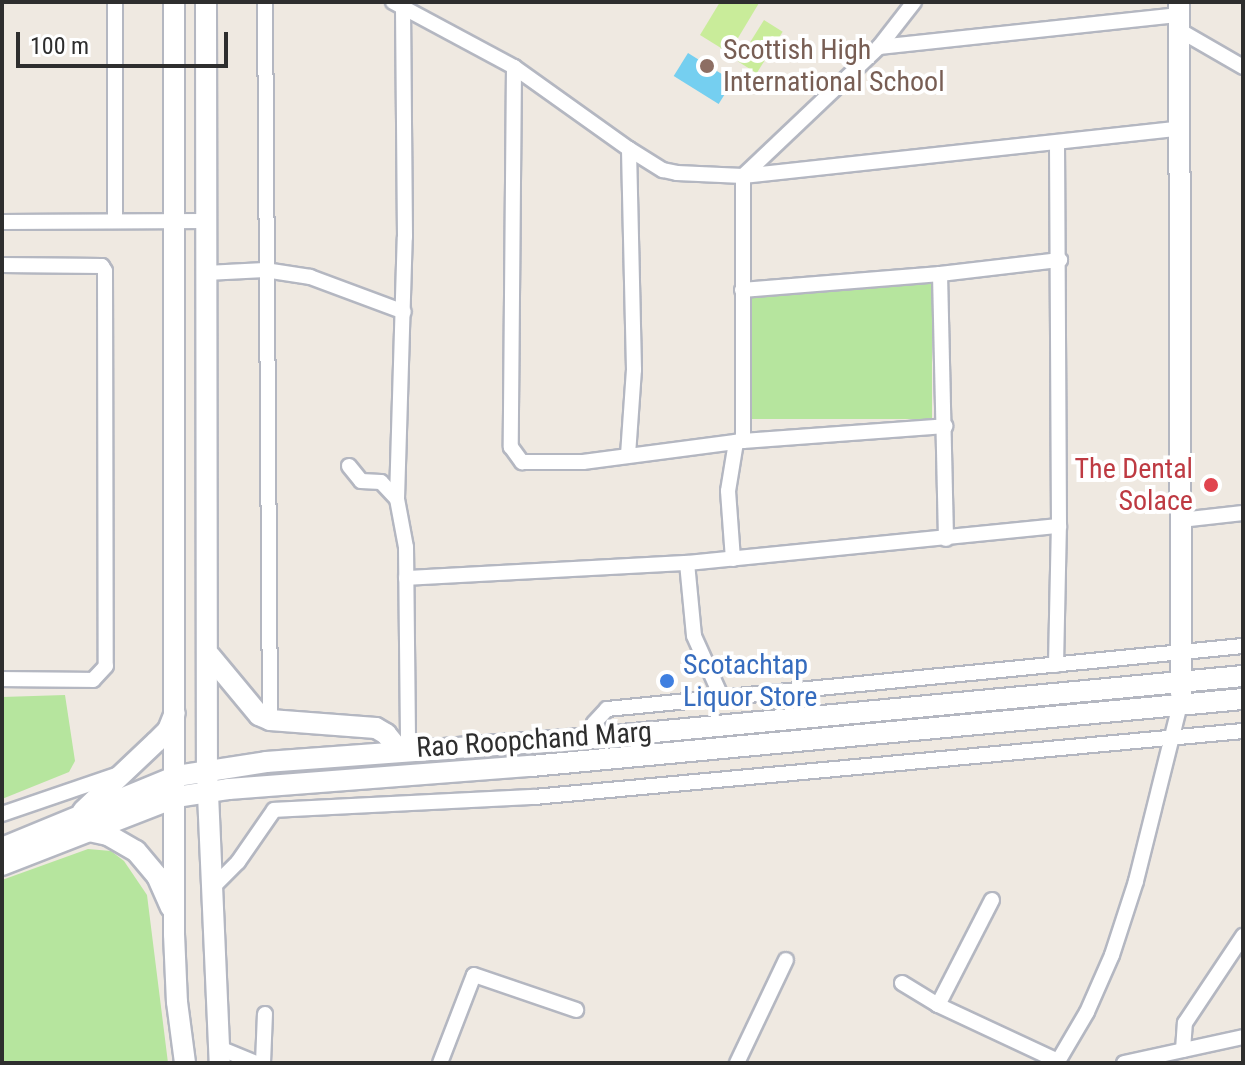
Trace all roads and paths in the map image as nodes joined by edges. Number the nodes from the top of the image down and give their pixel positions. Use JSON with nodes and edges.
{"nodes":[{"id":1,"x":115,"y":2,"type":"edge"},
{"id":2,"x":174,"y":2,"type":"edge"},
{"id":3,"x":206,"y":2,"type":"edge"},
{"id":4,"x":265,"y":2,"type":"edge"},
{"id":5,"x":914,"y":2,"type":"edge"},
{"id":6,"x":398,"y":3,"type":"edge"},
{"id":7,"x":1179,"y":16,"type":"edge"},
{"id":8,"x":879,"y":47,"type":"junction"},
{"id":9,"x":514,"y":67,"type":"junction"},
{"id":10,"x":1243,"y":67,"type":"edge"},
{"id":11,"x":1179,"y":129,"type":"junction"},
{"id":12,"x":1057,"y":143,"type":"junction"},
{"id":13,"x":629,"y":149,"type":"junction"},
{"id":14,"x":743,"y":176,"type":"junction"},
{"id":15,"x":115,"y":221,"type":"junction"},
{"id":16,"x":174,"y":221,"type":"junction"},
{"id":17,"x":206,"y":221,"type":"junction"},
{"id":18,"x":2,"y":222,"type":"edge"},
{"id":19,"x":1060,"y":260,"type":"junction"},
{"id":20,"x":2,"y":265,"type":"edge"},
{"id":21,"x":265,"y":270,"type":"junction"},
{"id":22,"x":206,"y":273,"type":"junction"},
{"id":23,"x":940,"y":274,"type":"junction"},
{"id":24,"x":742,"y":290,"type":"junction"},
{"id":25,"x":404,"y":312,"type":"junction"},
{"id":26,"x":945,"y":426,"type":"junction"},
{"id":27,"x":740,"y":441,"type":"junction"},
{"id":28,"x":628,"y":455,"type":"junction"},
{"id":29,"x":349,"y":466,"type":"dead end"},
{"id":30,"x":397,"y":499,"type":"junction"},
{"id":31,"x":1243,"y":513,"type":"edge"},
{"id":32,"x":1181,"y":520,"type":"junction"},
{"id":33,"x":1059,"y":526,"type":"junction"},
{"id":34,"x":946,"y":539,"type":"junction"},
{"id":35,"x":733,"y":559,"type":"junction"},
{"id":36,"x":687,"y":563,"type":"junction"},
{"id":37,"x":406,"y":578,"type":"junction"},
{"id":38,"x":1243,"y":646,"type":"edge"},
{"id":39,"x":1182,"y":650,"type":"junction"},
{"id":40,"x":210,"y":656,"type":"junction"},
{"id":41,"x":1056,"y":665,"type":"junction"},
{"id":42,"x":1243,"y":676,"type":"edge"},
{"id":43,"x":2,"y":679,"type":"edge"},
{"id":44,"x":1182,"y":681,"type":"junction"},
{"id":45,"x":721,"y":696,"type":"junction"},
{"id":46,"x":1243,"y":699,"type":"edge"},
{"id":47,"x":1180,"y":704,"type":"junction"},
{"id":48,"x":176,"y":710,"type":"junction"},
{"id":49,"x":270,"y":720,"type":"junction"},
{"id":50,"x":1243,"y":731,"type":"edge"},
{"id":51,"x":1174,"y":737,"type":"junction"},
{"id":52,"x":591,"y":738,"type":"junction"},
{"id":53,"x":404,"y":750,"type":"junction"},
{"id":54,"x":207,"y":771,"type":"junction"},
{"id":55,"x":121,"y":773,"type":"junction"},
{"id":56,"x":176,"y":787,"type":"junction"},
{"id":57,"x":208,"y":793,"type":"junction"},
{"id":58,"x":2,"y":814,"type":"edge"},
{"id":59,"x":82,"y":825,"type":"junction"},
{"id":60,"x":2,"y":848,"type":"edge"},
{"id":61,"x":2,"y":865,"type":"edge"},
{"id":62,"x":211,"y":889,"type":"junction"},
{"id":63,"x":992,"y":900,"type":"dead end"},
{"id":64,"x":174,"y":914,"type":"junction"},
{"id":65,"x":1243,"y":936,"type":"edge"},
{"id":66,"x":786,"y":960,"type":"dead end"},
{"id":67,"x":902,"y":983,"type":"dead end"},
{"id":68,"x":938,"y":1005,"type":"junction"},
{"id":69,"x":576,"y":1010,"type":"dead end"},
{"id":70,"x":265,"y":1014,"type":"dead end"},
{"id":71,"x":1243,"y":1037,"type":"edge"},
{"id":72,"x":1183,"y":1050,"type":"junction"},
{"id":73,"x":219,"y":1055,"type":"edge"},
{"id":74,"x":1057,"y":1062,"type":"edge"},
{"id":75,"x":185,"y":1063,"type":"edge"},
{"id":76,"x":256,"y":1063,"type":"edge"},
{"id":77,"x":263,"y":1063,"type":"edge"},
{"id":78,"x":440,"y":1063,"type":"edge"},
{"id":79,"x":737,"y":1063,"type":"edge"},
{"id":80,"x":1124,"y":1063,"type":"edge"}],
"edges":[{"from":1,"to":15,"type":"street"},
{"from":2,"to":16,"type":"main road"},
{"from":3,"to":17,"type":"main road"},
{"from":4,"to":21,"type":"street"},
{"from":5,"to":8,"type":"street"},
{"from":6,"to":9,"type":"street"},
{"from":6,"to":25,"type":"street"},
{"from":7,"to":8,"type":"street"},
{"from":7,"to":10,"type":"street"},
{"from":7,"to":11,"type":"main road"},
{"from":8,"to":14,"type":"street"},
{"from":9,"to":13,"type":"street"},
{"from":9,"to":28,"type":"street"},
{"from":11,"to":12,"type":"street"},
{"from":11,"to":32,"type":"main road"},
{"from":12,"to":14,"type":"street"},
{"from":12,"to":19,"type":"street"},
{"from":13,"to":14,"type":"street"},
{"from":13,"to":28,"type":"street"},
{"from":14,"to":24,"type":"street"},
{"from":15,"to":16,"type":"street"},
{"from":15,"to":18,"type":"street"},
{"from":16,"to":17,"type":"street"},
{"from":16,"to":48,"type":"main road"},
{"from":17,"to":22,"type":"main road"},
{"from":19,"to":23,"type":"street"},
{"from":19,"to":33,"type":"street"},
{"from":20,"to":43,"type":"street"},
{"from":21,"to":22,"type":"street"},
{"from":21,"to":25,"type":"street"},
{"from":21,"to":49,"type":"street"},
{"from":22,"to":40,"type":"main road"},
{"from":23,"to":24,"type":"street"},
{"from":23,"to":26,"type":"street"},
{"from":24,"to":27,"type":"street"},
{"from":25,"to":30,"type":"street"},
{"from":26,"to":27,"type":"street"},
{"from":26,"to":34,"type":"street"},
{"from":27,"to":28,"type":"street"},
{"from":27,"to":35,"type":"street"},
{"from":29,"to":30,"type":"street"},
{"from":30,"to":37,"type":"street"},
{"from":31,"to":32,"type":"street"},
{"from":32,"to":39,"type":"main road"},
{"from":33,"to":34,"type":"street"},
{"from":33,"to":41,"type":"street"},
{"from":34,"to":35,"type":"street"},
{"from":35,"to":36,"type":"street"},
{"from":36,"to":37,"type":"street"},
{"from":36,"to":45,"type":"street"},
{"from":37,"to":53,"type":"street"},
{"from":38,"to":39,"type":"street"},
{"from":39,"to":41,"type":"street"},
{"from":39,"to":44,"type":"main road"},
{"from":40,"to":49,"type":"main road"},
{"from":40,"to":54,"type":"main road"},
{"from":41,"to":45,"type":"street"},
{"from":42,"to":44,"type":"main road","name":"Rao Roopchand Marg"},
{"from":44,"to":47,"type":"main road"},
{"from":44,"to":52,"type":"main road","name":"Rao Roopchand Marg"},
{"from":45,"to":52,"type":"street"},
{"from":46,"to":47,"type":"main road","name":"Rao Roopchand Marg"},
{"from":47,"to":51,"type":"street"},
{"from":47,"to":57,"type":"main road","name":"Rao Roopchand Marg"},
{"from":48,"to":55,"type":"main road"},
{"from":48,"to":56,"type":"main road"},
{"from":49,"to":53,"type":"main road"},
{"from":50,"to":51,"type":"street"},
{"from":51,"to":62,"type":"street"},
{"from":51,"to":74,"type":"street"},
{"from":52,"to":53,"type":"main road","name":"Rao Roopchand Marg"},
{"from":53,"to":54,"type":"main road","name":"Rao Roopchand Marg"},
{"from":54,"to":56,"type":"main road","name":"Rao Roopchand Marg"},
{"from":54,"to":57,"type":"main road"},
{"from":55,"to":58,"type":"street"},
{"from":55,"to":59,"type":"main road"},
{"from":56,"to":57,"type":"main road","name":"Rao Roopchand Marg"},
{"from":56,"to":59,"type":"main road"},
{"from":56,"to":64,"type":"main road"},
{"from":57,"to":62,"type":"main road"},
{"from":59,"to":60,"type":"main road"},
{"from":59,"to":61,"type":"main road"},
{"from":59,"to":64,"type":"main road"},
{"from":62,"to":73,"type":"main road"},
{"from":63,"to":68,"type":"street"},
{"from":64,"to":75,"type":"main road"},
{"from":65,"to":72,"type":"street"},
{"from":66,"to":79,"type":"street"},
{"from":67,"to":68,"type":"street"},
{"from":68,"to":74,"type":"street"},
{"from":69,"to":78,"type":"street"},
{"from":70,"to":77,"type":"street"},
{"from":71,"to":72,"type":"street"},
{"from":72,"to":80,"type":"street"},
{"from":73,"to":76,"type":"street"}]}
